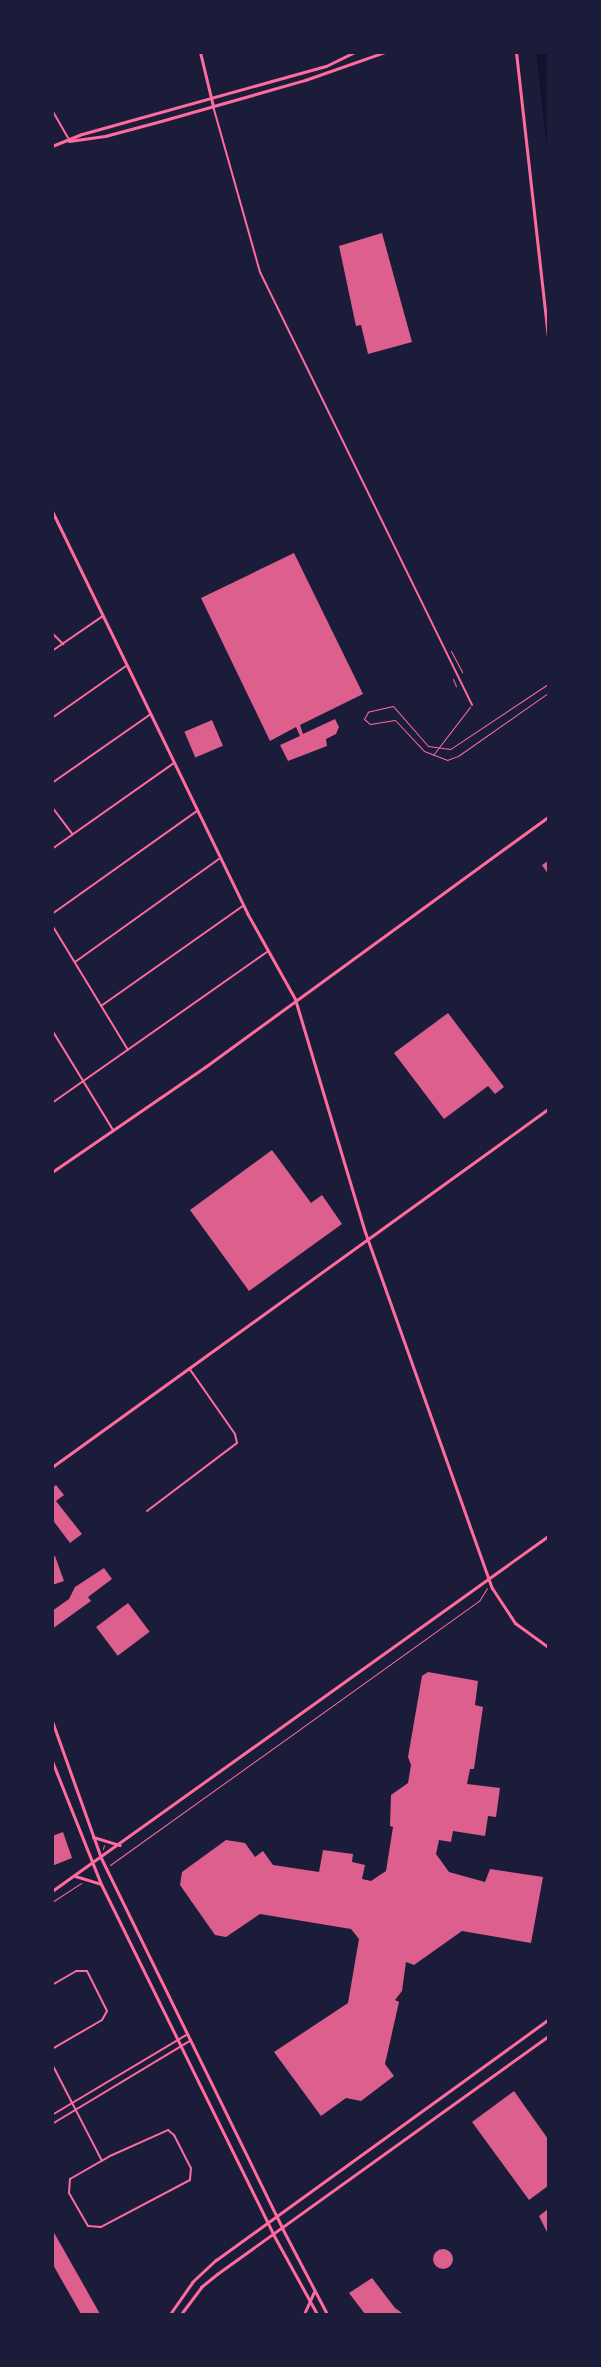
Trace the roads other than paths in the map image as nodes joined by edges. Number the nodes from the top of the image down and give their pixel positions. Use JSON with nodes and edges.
{"nodes":[{"id":1,"x":200,"y":52,"type":"edge"},
{"id":2,"x":355,"y":52,"type":"edge"},
{"id":3,"x":385,"y":52,"type":"edge"},
{"id":4,"x":516,"y":52,"type":"edge"},
{"id":5,"x":212,"y":98,"type":"junction"},
{"id":6,"x":213,"y":106,"type":"junction"},
{"id":7,"x":52,"y":110,"type":"edge"},
{"id":8,"x":69,"y":141,"type":"junction"},
{"id":9,"x":52,"y":146,"type":"edge"},
{"id":10,"x":549,"y":338,"type":"edge"},
{"id":11,"x":52,"y":511,"type":"edge"},
{"id":12,"x":103,"y":616,"type":"junction"},
{"id":13,"x":52,"y":633,"type":"edge"},
{"id":14,"x":63,"y":644,"type":"junction"},
{"id":15,"x":52,"y":651,"type":"edge"},
{"id":16,"x":127,"y":665,"type":"junction"},
{"id":17,"x":549,"y":684,"type":"edge"},
{"id":18,"x":549,"y":693,"type":"edge"},
{"id":19,"x":472,"y":705,"type":"joint"},
{"id":20,"x":151,"y":714,"type":"junction"},
{"id":21,"x":52,"y":717,"type":"edge"},
{"id":22,"x":439,"y":749,"type":"junction"},
{"id":23,"x":431,"y":756,"type":"junction"},
{"id":24,"x":174,"y":763,"type":"junction"},
{"id":25,"x":52,"y":783,"type":"edge"},
{"id":26,"x":52,"y":807,"type":"edge"},
{"id":27,"x":198,"y":811,"type":"junction"},
{"id":28,"x":549,"y":817,"type":"edge"},
{"id":29,"x":72,"y":835,"type":"junction"},
{"id":30,"x":52,"y":849,"type":"edge"},
{"id":31,"x":221,"y":858,"type":"junction"},
{"id":32,"x":244,"y":905,"type":"junction"},
{"id":33,"x":52,"y":914,"type":"edge"},
{"id":34,"x":52,"y":925,"type":"edge"},
{"id":35,"x":268,"y":951,"type":"junction"},
{"id":36,"x":75,"y":962,"type":"junction"},
{"id":37,"x":295,"y":999,"type":"junction"},
{"id":38,"x":101,"y":1006,"type":"junction"},
{"id":39,"x":52,"y":1030,"type":"edge"},
{"id":40,"x":128,"y":1050,"type":"junction"},
{"id":41,"x":84,"y":1082,"type":"junction"},
{"id":42,"x":52,"y":1103,"type":"edge"},
{"id":43,"x":549,"y":1108,"type":"edge"},
{"id":44,"x":113,"y":1130,"type":"junction"},
{"id":45,"x":52,"y":1172,"type":"edge"},
{"id":46,"x":368,"y":1239,"type":"junction"},
{"id":47,"x":189,"y":1368,"type":"junction"},
{"id":48,"x":52,"y":1467,"type":"edge"},
{"id":49,"x":147,"y":1511,"type":"dead end"},
{"id":50,"x":549,"y":1536,"type":"edge"},
{"id":51,"x":489,"y":1580,"type":"junction"},
{"id":52,"x":549,"y":1647,"type":"edge"},
{"id":53,"x":52,"y":1721,"type":"edge"},
{"id":54,"x":52,"y":1761,"type":"edge"},
{"id":55,"x":92,"y":1836,"type":"junction"},
{"id":56,"x":120,"y":1845,"type":"junction"},
{"id":57,"x":101,"y":1858,"type":"junction"},
{"id":58,"x":92,"y":1864,"type":"junction"},
{"id":59,"x":75,"y":1875,"type":"junction"},
{"id":60,"x":101,"y":1884,"type":"junction"},
{"id":61,"x":52,"y":1891,"type":"edge"},
{"id":62,"x":52,"y":1984,"type":"edge"},
{"id":63,"x":549,"y":2020,"type":"edge"},
{"id":64,"x":188,"y":2034,"type":"junction"},
{"id":65,"x":549,"y":2036,"type":"edge"},
{"id":66,"x":178,"y":2040,"type":"junction"},
{"id":67,"x":191,"y":2040,"type":"junction"},
{"id":68,"x":182,"y":2047,"type":"junction"},
{"id":69,"x":52,"y":2049,"type":"edge"},
{"id":70,"x":52,"y":2064,"type":"edge"},
{"id":71,"x":73,"y":2103,"type":"junction"},
{"id":72,"x":77,"y":2110,"type":"junction"},
{"id":73,"x":52,"y":2115,"type":"edge"},
{"id":74,"x":52,"y":2124,"type":"edge"},
{"id":75,"x":102,"y":2161,"type":"junction"},
{"id":76,"x":277,"y":2216,"type":"junction"},
{"id":77,"x":268,"y":2223,"type":"junction"},
{"id":78,"x":282,"y":2228,"type":"junction"},
{"id":79,"x":273,"y":2234,"type":"junction"},
{"id":80,"x":314,"y":2292,"type":"junction"},
{"id":81,"x":308,"y":2299,"type":"junction"},
{"id":82,"x":170,"y":2314,"type":"edge"},
{"id":83,"x":182,"y":2314,"type":"edge"},
{"id":84,"x":304,"y":2314,"type":"edge"},
{"id":85,"x":317,"y":2314,"type":"edge"},
{"id":86,"x":327,"y":2314,"type":"edge"}],
"edges":[{"from":1,"to":5,"type":"street"},
{"from":2,"to":5,"type":"street"},
{"from":3,"to":6,"type":"street"},
{"from":4,"to":10,"type":"street"},
{"from":5,"to":6,"type":"street"},
{"from":5,"to":8,"type":"street"},
{"from":6,"to":8,"type":"street"},
{"from":6,"to":19,"type":"street"},
{"from":7,"to":8,"type":"street"},
{"from":8,"to":9,"type":"street"},
{"from":11,"to":12,"type":"street"},
{"from":12,"to":14,"type":"street"},
{"from":12,"to":16,"type":"street"},
{"from":13,"to":14,"type":"street"},
{"from":14,"to":15,"type":"street"},
{"from":16,"to":20,"type":"street"},
{"from":16,"to":21,"type":"street"},
{"from":17,"to":22,"type":"lane"},
{"from":18,"to":23,"type":"lane"},
{"from":19,"to":22,"type":"lane"},
{"from":20,"to":24,"type":"street"},
{"from":20,"to":25,"type":"street"},
{"from":22,"to":23,"type":"lane"},
{"from":22,"to":23,"type":"lane"},
{"from":24,"to":27,"type":"street"},
{"from":24,"to":29,"type":"street"},
{"from":26,"to":29,"type":"street"},
{"from":27,"to":31,"type":"street"},
{"from":27,"to":33,"type":"street"},
{"from":28,"to":37,"type":"street"},
{"from":29,"to":30,"type":"street"},
{"from":31,"to":32,"type":"street"},
{"from":31,"to":36,"type":"street"},
{"from":32,"to":35,"type":"street"},
{"from":32,"to":38,"type":"street"},
{"from":34,"to":36,"type":"street"},
{"from":35,"to":37,"type":"street"},
{"from":35,"to":40,"type":"street"},
{"from":36,"to":38,"type":"street"},
{"from":37,"to":44,"type":"street"},
{"from":37,"to":46,"type":"street"},
{"from":38,"to":40,"type":"street"},
{"from":39,"to":41,"type":"street"},
{"from":40,"to":41,"type":"street"},
{"from":41,"to":42,"type":"street"},
{"from":41,"to":44,"type":"street"},
{"from":43,"to":46,"type":"street"},
{"from":44,"to":45,"type":"street"},
{"from":46,"to":47,"type":"street"},
{"from":46,"to":51,"type":"street"},
{"from":47,"to":48,"type":"street"},
{"from":47,"to":49,"type":"street"},
{"from":50,"to":51,"type":"street"},
{"from":51,"to":52,"type":"street"},
{"from":51,"to":56,"type":"street"},
{"from":53,"to":55,"type":"street"},
{"from":54,"to":58,"type":"street"},
{"from":55,"to":56,"type":"street"},
{"from":55,"to":57,"type":"street"},
{"from":56,"to":57,"type":"street"},
{"from":57,"to":58,"type":"street"},
{"from":57,"to":64,"type":"street"},
{"from":58,"to":59,"type":"street"},
{"from":58,"to":60,"type":"street"},
{"from":59,"to":60,"type":"street"},
{"from":59,"to":61,"type":"street"},
{"from":60,"to":66,"type":"street"},
{"from":62,"to":69,"type":"street"},
{"from":63,"to":76,"type":"street"},
{"from":64,"to":66,"type":"street"},
{"from":64,"to":67,"type":"street"},
{"from":65,"to":78,"type":"street"},
{"from":66,"to":68,"type":"street"},
{"from":66,"to":71,"type":"street"},
{"from":67,"to":68,"type":"street"},
{"from":67,"to":76,"type":"street"},
{"from":68,"to":72,"type":"street"},
{"from":68,"to":77,"type":"street"},
{"from":70,"to":71,"type":"street"},
{"from":71,"to":72,"type":"street"},
{"from":71,"to":73,"type":"street"},
{"from":72,"to":74,"type":"street"},
{"from":72,"to":75,"type":"street"},
{"from":75,"to":75,"type":"street"},
{"from":76,"to":77,"type":"street"},
{"from":76,"to":78,"type":"street"},
{"from":77,"to":79,"type":"street"},
{"from":77,"to":82,"type":"street"},
{"from":78,"to":79,"type":"street"},
{"from":78,"to":80,"type":"street"},
{"from":79,"to":81,"type":"street"},
{"from":79,"to":83,"type":"street"},
{"from":80,"to":81,"type":"street"},
{"from":80,"to":86,"type":"street"},
{"from":81,"to":84,"type":"street"},
{"from":81,"to":85,"type":"street"}]}
